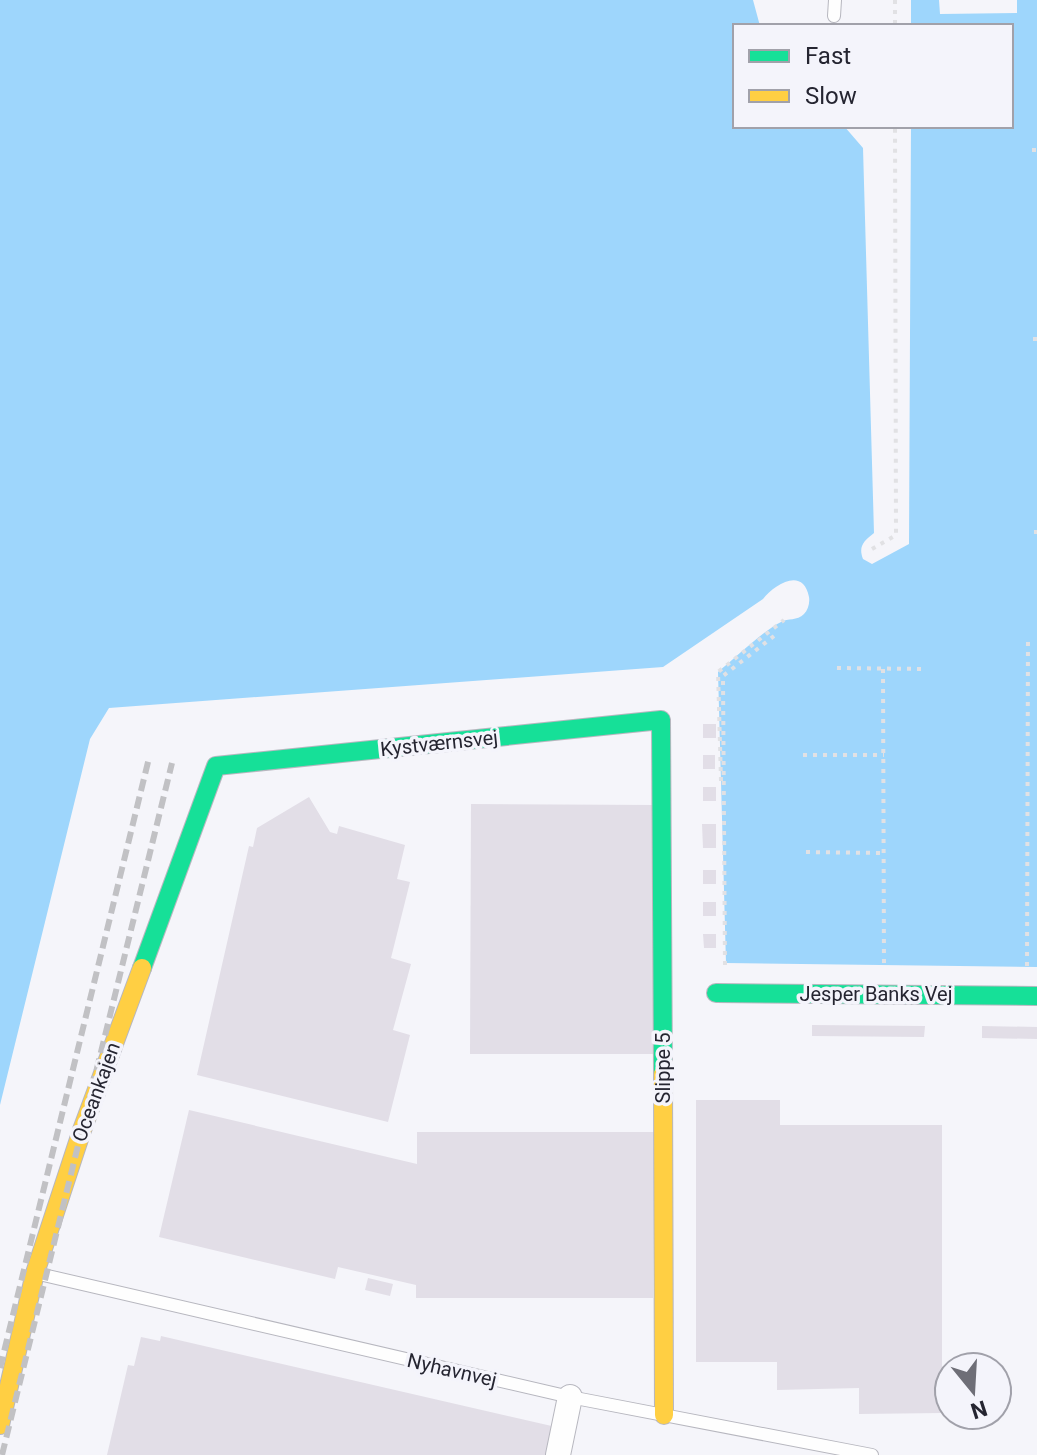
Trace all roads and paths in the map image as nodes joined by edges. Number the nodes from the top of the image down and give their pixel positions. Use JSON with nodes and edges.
{"nodes":[{"id":1,"x":835,"y":0,"type":"edge"},
{"id":2,"x":895,"y":0,"type":"edge"},
{"id":3,"x":834,"y":16,"type":"dead end"},
{"id":4,"x":895,"y":24,"type":"edge"},
{"id":5,"x":895,"y":128,"type":"edge"},
{"id":6,"x":872,"y":549,"type":"dead end"},
{"id":7,"x":784,"y":620,"type":"dead end"},
{"id":8,"x":774,"y":636,"type":"dead end"},
{"id":9,"x":1028,"y":637,"type":"dead end"},
{"id":10,"x":837,"y":668,"type":"dead end"},
{"id":11,"x":883,"y":669,"type":"junction"},
{"id":12,"x":922,"y":669,"type":"dead end"},
{"id":13,"x":661,"y":720,"type":"joint"},
{"id":14,"x":803,"y":755,"type":"dead end"},
{"id":15,"x":884,"y":755,"type":"junction"},
{"id":16,"x":216,"y":766,"type":"joint"},
{"id":17,"x":806,"y":852,"type":"dead end"},
{"id":18,"x":884,"y":853,"type":"junction"},
{"id":19,"x":726,"y":963,"type":"dead end"},
{"id":20,"x":884,"y":970,"type":"dead end"},
{"id":21,"x":725,"y":973,"type":"dead end"},
{"id":22,"x":1027,"y":976,"type":"dead end"},
{"id":23,"x":716,"y":993,"type":"dead end"},
{"id":24,"x":1037,"y":996,"type":"edge"},
{"id":25,"x":35,"y":1273,"type":"junction"},
{"id":26,"x":570,"y":1397,"type":"junction"},
{"id":27,"x":664,"y":1415,"type":"junction"},
{"id":28,"x":0,"y":1425,"type":"edge"},
{"id":29,"x":558,"y":1455,"type":"edge"},
{"id":30,"x":872,"y":1455,"type":"edge"}],
"edges":[{"from":1,"to":3,"type":"lane"},
{"from":2,"to":4,"type":"path"},
{"from":5,"to":6,"type":"path"},
{"from":7,"to":19,"type":"path"},
{"from":8,"to":21,"type":"path"},
{"from":9,"to":22,"type":"path"},
{"from":10,"to":11,"type":"path"},
{"from":11,"to":12,"type":"path"},
{"from":11,"to":15,"type":"path"},
{"from":13,"to":16,"type":"street","name":"Kystværnsvej"},
{"from":13,"to":27,"type":"street","name":"Slippe 5"},
{"from":14,"to":15,"type":"path"},
{"from":15,"to":18,"type":"path"},
{"from":16,"to":25,"type":"street","name":"Oceankajen"},
{"from":17,"to":18,"type":"path"},
{"from":18,"to":20,"type":"path"},
{"from":23,"to":24,"type":"street","name":"Jesper Banks Vej"},
{"from":25,"to":26,"type":"lane","name":"Nyhavnvej"},
{"from":25,"to":28,"type":"street","name":"Oceankajen"},
{"from":26,"to":27,"type":"lane","name":"Nyhavnvej"},
{"from":26,"to":29,"type":"street"},
{"from":27,"to":30,"type":"lane","name":"Nyhavnvej"}]}
